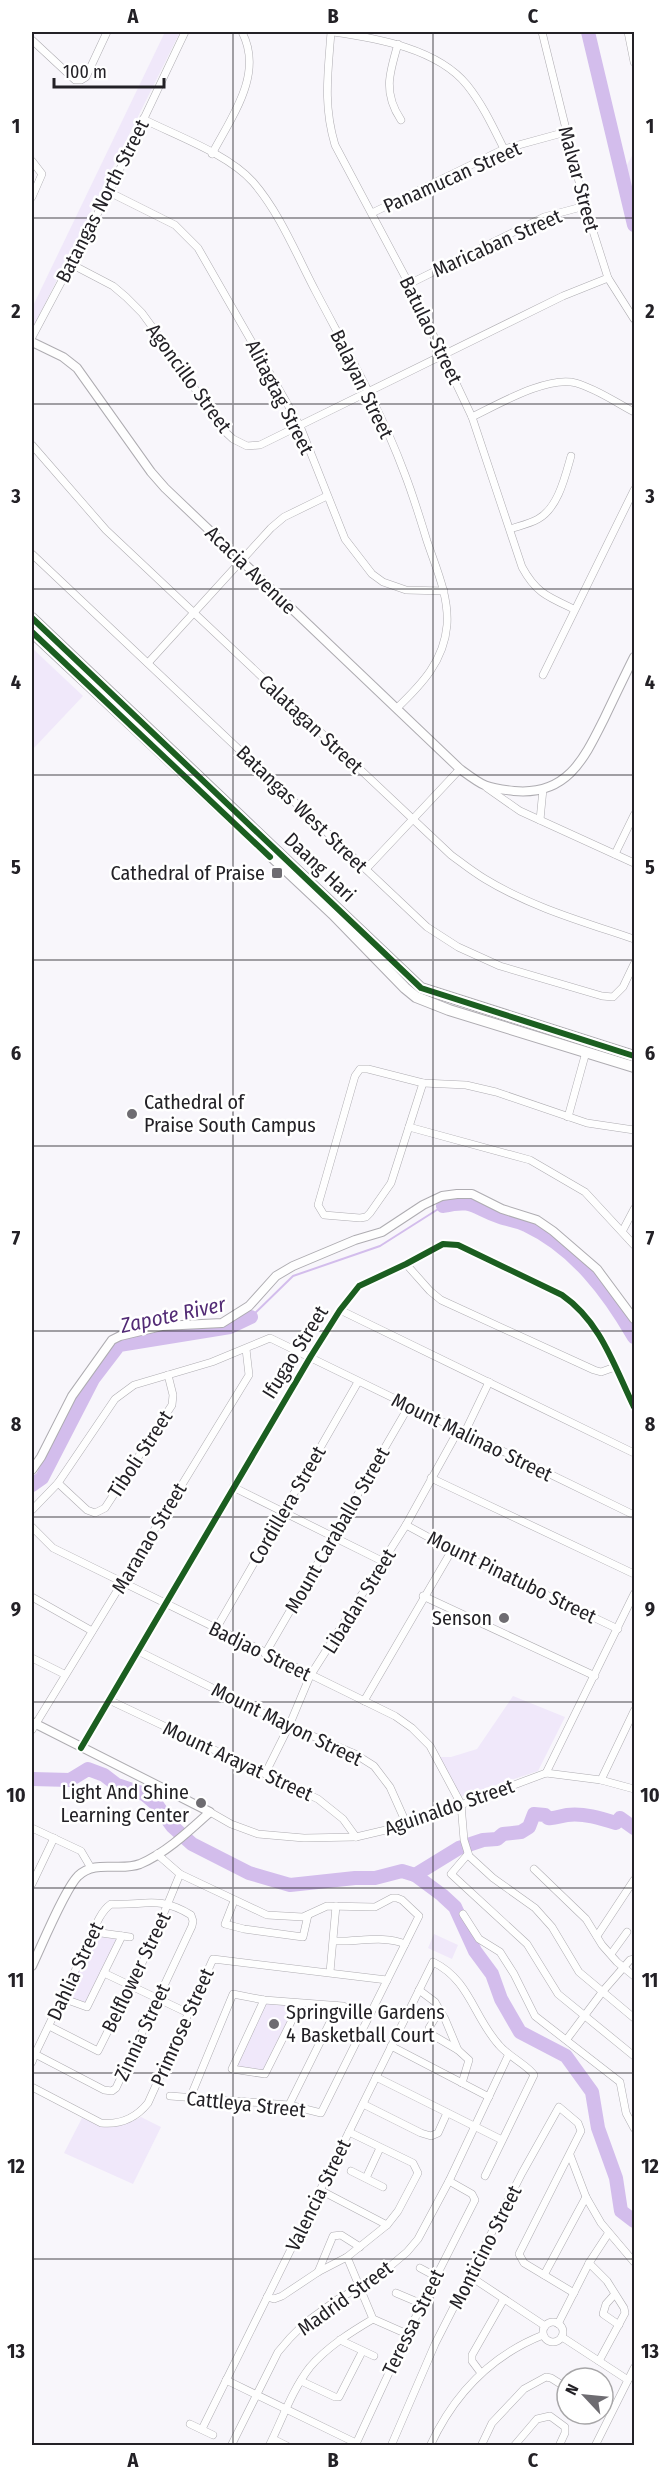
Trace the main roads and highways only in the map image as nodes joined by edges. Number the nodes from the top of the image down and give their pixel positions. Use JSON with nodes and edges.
{"nodes":[{"id":1,"x":32,"y":618,"type":"edge"},
{"id":2,"x":32,"y":632,"type":"edge"},
{"id":3,"x":634,"y":1056,"type":"edge"},
{"id":4,"x":634,"y":1067,"type":"edge"}],
"edges":[{"from":1,"to":3,"type":"main road","name":"Daang Hari"},
{"from":2,"to":4,"type":"main road","name":"Daang Hari"}]}
